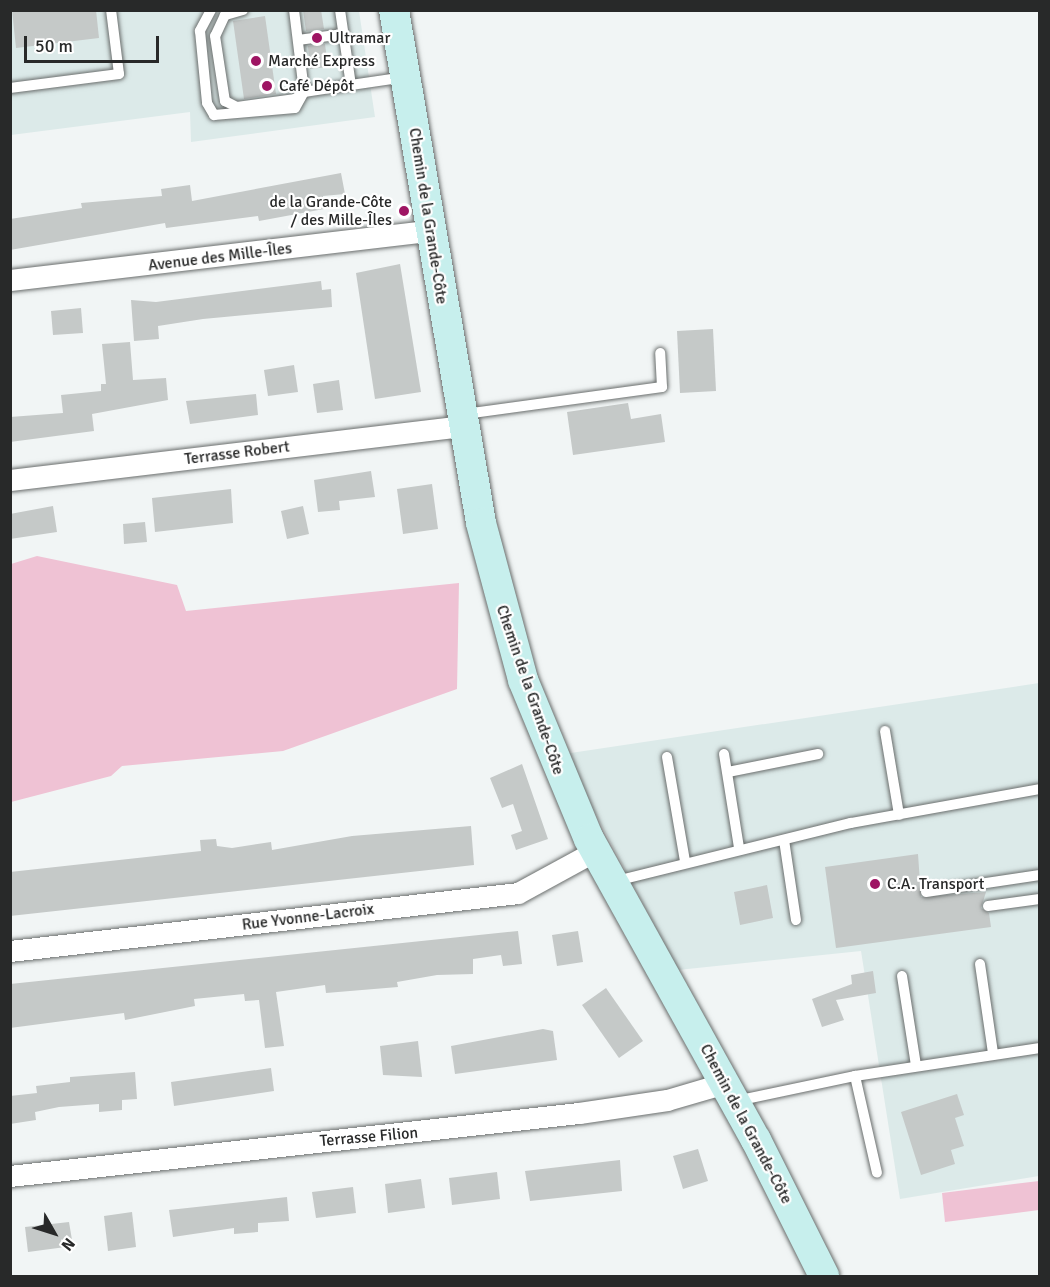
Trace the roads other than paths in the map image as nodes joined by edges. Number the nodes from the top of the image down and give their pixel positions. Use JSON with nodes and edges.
{"nodes":[{"id":1,"x":111,"y":10,"type":"edge"},
{"id":2,"x":211,"y":10,"type":"edge"},
{"id":3,"x":243,"y":10,"type":"edge"},
{"id":4,"x":294,"y":10,"type":"edge"},
{"id":5,"x":340,"y":10,"type":"edge"},
{"id":6,"x":394,"y":10,"type":"edge"},
{"id":7,"x":344,"y":34,"type":"junction"},
{"id":8,"x":298,"y":40,"type":"junction"},
{"id":9,"x":405,"y":77,"type":"junction"},
{"id":10,"x":351,"y":84,"type":"junction"},
{"id":11,"x":10,"y":88,"type":"edge"},
{"id":12,"x":304,"y":92,"type":"junction"},
{"id":13,"x":429,"y":231,"type":"junction"},
{"id":14,"x":10,"y":280,"type":"edge"},
{"id":15,"x":660,"y":353,"type":"dead end"},
{"id":16,"x":463,"y":420,"type":"junction"},
{"id":17,"x":10,"y":480,"type":"edge"},
{"id":18,"x":885,"y":731,"type":"dead end"},
{"id":19,"x":724,"y":754,"type":"dead end"},
{"id":20,"x":818,"y":754,"type":"dead end"},
{"id":21,"x":667,"y":757,"type":"dead end"},
{"id":22,"x":728,"y":772,"type":"junction"},
{"id":23,"x":1040,"y":789,"type":"edge"},
{"id":24,"x":899,"y":815,"type":"junction"},
{"id":25,"x":784,"y":840,"type":"junction"},
{"id":26,"x":739,"y":848,"type":"junction"},
{"id":27,"x":595,"y":851,"type":"junction"},
{"id":28,"x":685,"y":861,"type":"junction"},
{"id":29,"x":1040,"y":875,"type":"edge"},
{"id":30,"x":613,"y":882,"type":"junction"},
{"id":31,"x":927,"y":892,"type":"dead end"},
{"id":32,"x":1040,"y":899,"type":"edge"},
{"id":33,"x":988,"y":906,"type":"dead end"},
{"id":34,"x":796,"y":920,"type":"dead end"},
{"id":35,"x":10,"y":951,"type":"edge"},
{"id":36,"x":980,"y":964,"type":"dead end"},
{"id":37,"x":902,"y":976,"type":"dead end"},
{"id":38,"x":1040,"y":1048,"type":"edge"},
{"id":39,"x":993,"y":1053,"type":"junction"},
{"id":40,"x":916,"y":1065,"type":"junction"},
{"id":41,"x":855,"y":1076,"type":"junction"},
{"id":42,"x":730,"y":1092,"type":"junction"},
{"id":43,"x":877,"y":1173,"type":"dead end"},
{"id":44,"x":10,"y":1176,"type":"edge"},
{"id":45,"x":824,"y":1276,"type":"edge"}],
"edges":[{"from":1,"to":11,"type":"lane"},
{"from":2,"to":12,"type":"lane"},
{"from":3,"to":12,"type":"lane"},
{"from":4,"to":8,"type":"lane"},
{"from":5,"to":7,"type":"lane"},
{"from":6,"to":9,"type":"main road","name":"Chemin de la Grande-Côte"},
{"from":7,"to":8,"type":"lane"},
{"from":7,"to":10,"type":"lane"},
{"from":8,"to":12,"type":"lane"},
{"from":9,"to":10,"type":"lane"},
{"from":9,"to":13,"type":"main road","name":"Chemin de la Grande-Côte"},
{"from":10,"to":12,"type":"lane"},
{"from":13,"to":14,"type":"street","name":"Avenue des Mille-Îles"},
{"from":13,"to":16,"type":"main road","name":"Chemin de la Grande-Côte"},
{"from":15,"to":16,"type":"lane"},
{"from":16,"to":17,"type":"street","name":"Terrasse Robert"},
{"from":16,"to":27,"type":"main road","name":"Chemin de la Grande-Côte"},
{"from":18,"to":24,"type":"lane"},
{"from":19,"to":22,"type":"lane"},
{"from":20,"to":22,"type":"lane"},
{"from":21,"to":28,"type":"lane"},
{"from":22,"to":26,"type":"lane"},
{"from":23,"to":24,"type":"lane"},
{"from":24,"to":25,"type":"lane"},
{"from":25,"to":26,"type":"lane"},
{"from":25,"to":34,"type":"lane"},
{"from":26,"to":28,"type":"lane"},
{"from":27,"to":30,"type":"main road","name":"Chemin de la Grande-Côte"},
{"from":27,"to":35,"type":"street","name":"Rue Yvonne-Lacroix"},
{"from":28,"to":30,"type":"lane"},
{"from":29,"to":31,"type":"lane"},
{"from":30,"to":42,"type":"main road","name":"Chemin de la Grande-Côte"},
{"from":32,"to":33,"type":"lane"},
{"from":36,"to":39,"type":"lane"},
{"from":37,"to":40,"type":"lane"},
{"from":38,"to":39,"type":"lane"},
{"from":39,"to":40,"type":"lane"},
{"from":40,"to":41,"type":"lane"},
{"from":41,"to":42,"type":"lane"},
{"from":41,"to":43,"type":"lane"},
{"from":42,"to":44,"type":"street","name":"Terrasse Filion"},
{"from":42,"to":45,"type":"main road","name":"Chemin de la Grande-Côte"}]}
